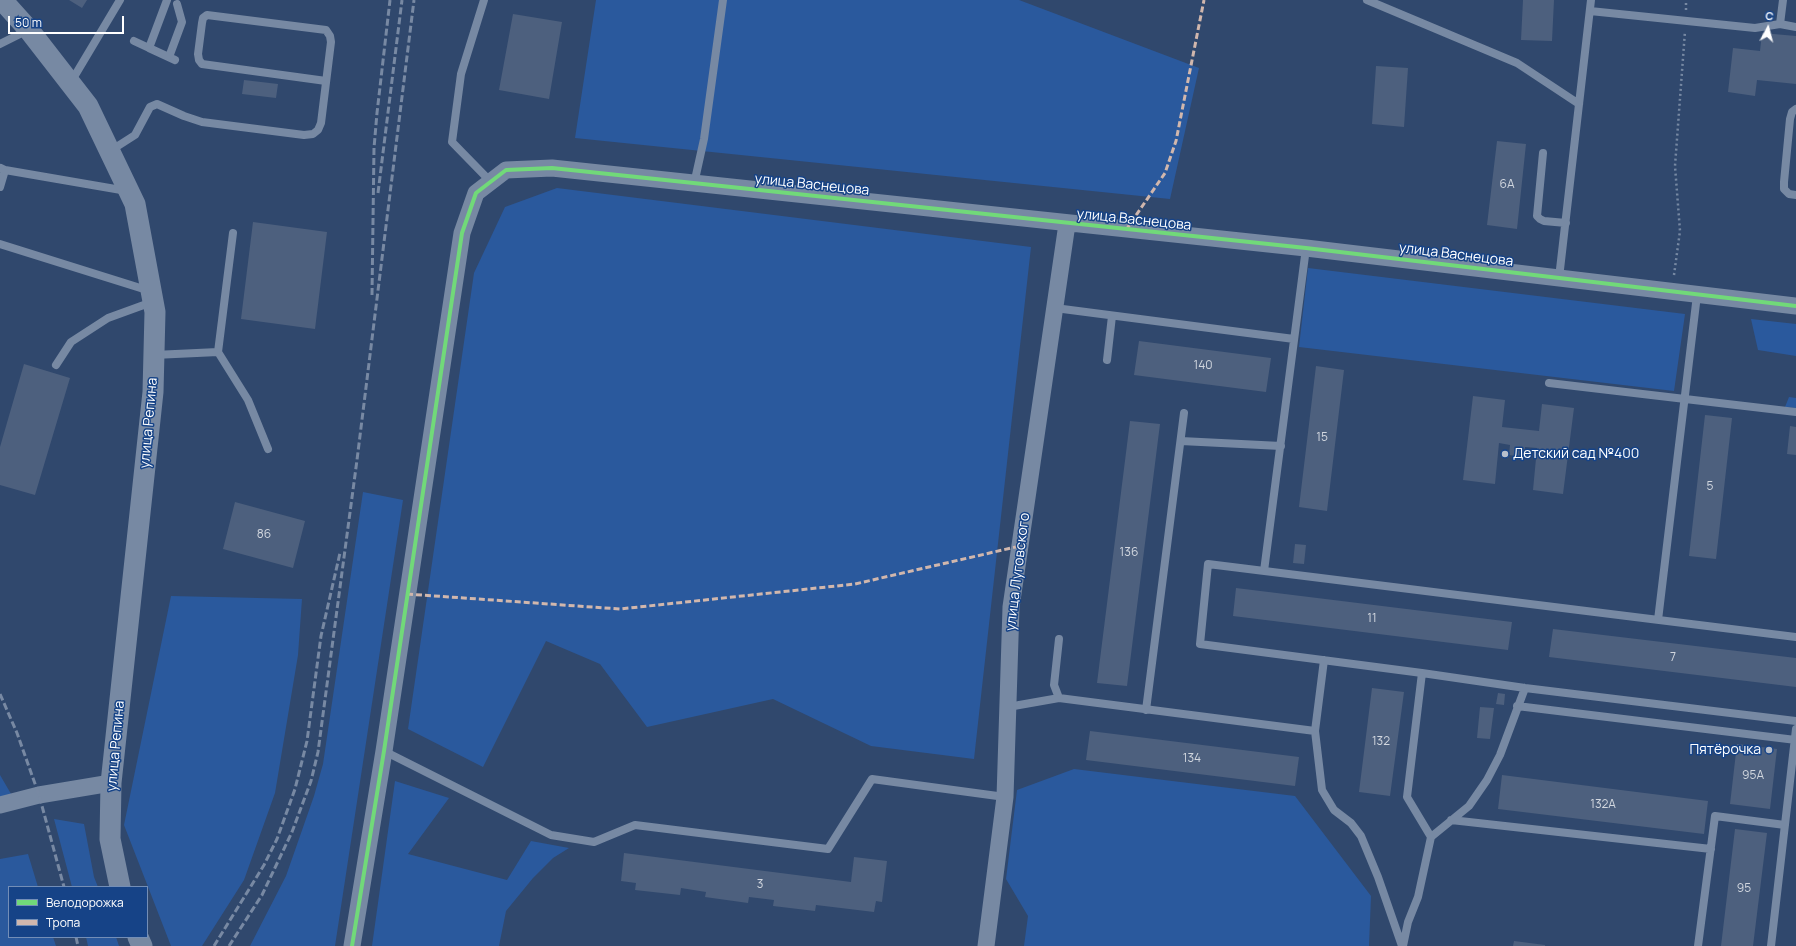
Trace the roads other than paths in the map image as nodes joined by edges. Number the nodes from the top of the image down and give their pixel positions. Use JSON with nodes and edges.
{"nodes":[{"id":1,"x":120,"y":0,"type":"edge"},
{"id":2,"x":167,"y":0,"type":"edge"},
{"id":3,"x":484,"y":0,"type":"edge"},
{"id":4,"x":723,"y":0,"type":"edge"},
{"id":5,"x":1367,"y":0,"type":"edge"},
{"id":6,"x":1591,"y":0,"type":"edge"},
{"id":7,"x":1783,"y":0,"type":"edge"},
{"id":8,"x":6,"y":2,"type":"edge"},
{"id":9,"x":178,"y":2,"type":"edge"},
{"id":10,"x":1590,"y":11,"type":"junction"},
{"id":11,"x":1780,"y":24,"type":"junction"},
{"id":12,"x":1796,"y":27,"type":"edge"},
{"id":13,"x":29,"y":30,"type":"junction"},
{"id":14,"x":134,"y":41,"type":"dead end"},
{"id":15,"x":0,"y":44,"type":"edge"},
{"id":16,"x":149,"y":48,"type":"junction"},
{"id":17,"x":326,"y":81,"type":"junction"},
{"id":18,"x":70,"y":84,"type":"junction"},
{"id":19,"x":1579,"y":104,"type":"junction"},
{"id":20,"x":1796,"y":108,"type":"edge"},
{"id":21,"x":109,"y":151,"type":"junction"},
{"id":22,"x":1543,"y":153,"type":"dead end"},
{"id":23,"x":3,"y":169,"type":"edge"},
{"id":24,"x":491,"y":182,"type":"junction"},
{"id":25,"x":694,"y":184,"type":"junction"},
{"id":26,"x":0,"y":187,"type":"edge"},
{"id":27,"x":128,"y":191,"type":"junction"},
{"id":28,"x":1796,"y":195,"type":"edge"},
{"id":29,"x":1566,"y":223,"type":"junction"},
{"id":30,"x":1067,"y":224,"type":"junction"},
{"id":31,"x":233,"y":233,"type":"dead end"},
{"id":32,"x":0,"y":244,"type":"edge"},
{"id":33,"x":1306,"y":248,"type":"junction"},
{"id":34,"x":1559,"y":278,"type":"junction"},
{"id":35,"x":1698,"y":295,"type":"junction"},
{"id":36,"x":152,"y":297,"type":"junction"},
{"id":37,"x":1796,"y":306,"type":"edge"},
{"id":38,"x":1055,"y":308,"type":"junction"},
{"id":39,"x":1112,"y":316,"type":"junction"},
{"id":40,"x":1294,"y":339,"type":"junction"},
{"id":41,"x":218,"y":352,"type":"junction"},
{"id":42,"x":154,"y":355,"type":"junction"},
{"id":43,"x":1107,"y":360,"type":"dead end"},
{"id":44,"x":56,"y":365,"type":"dead end"},
{"id":45,"x":1549,"y":383,"type":"dead end"},
{"id":46,"x":1685,"y":399,"type":"junction"},
{"id":47,"x":1796,"y":412,"type":"edge"},
{"id":48,"x":1184,"y":413,"type":"dead end"},
{"id":49,"x":1181,"y":441,"type":"junction"},
{"id":50,"x":1281,"y":446,"type":"junction"},
{"id":51,"x":268,"y":449,"type":"dead end"},
{"id":52,"x":1264,"y":571,"type":"junction"},
{"id":53,"x":1658,"y":620,"type":"junction"},
{"id":54,"x":1796,"y":637,"type":"edge"},
{"id":55,"x":1060,"y":639,"type":"dead end"},
{"id":56,"x":1324,"y":660,"type":"junction"},
{"id":57,"x":1422,"y":674,"type":"junction"},
{"id":58,"x":1525,"y":688,"type":"junction"},
{"id":59,"x":1059,"y":698,"type":"junction"},
{"id":60,"x":1517,"y":706,"type":"junction"},
{"id":61,"x":1008,"y":707,"type":"junction"},
{"id":62,"x":1146,"y":710,"type":"junction"},
{"id":63,"x":1796,"y":721,"type":"edge"},
{"id":64,"x":1796,"y":729,"type":"edge"},
{"id":65,"x":1315,"y":731,"type":"junction"},
{"id":66,"x":1795,"y":740,"type":"edge"},
{"id":67,"x":384,"y":750,"type":"junction"},
{"id":68,"x":111,"y":783,"type":"junction"},
{"id":69,"x":1005,"y":797,"type":"junction"},
{"id":70,"x":0,"y":805,"type":"edge"},
{"id":71,"x":1451,"y":820,"type":"junction"},
{"id":72,"x":1785,"y":825,"type":"junction"},
{"id":73,"x":1431,"y":838,"type":"junction"},
{"id":74,"x":1711,"y":849,"type":"junction"},
{"id":75,"x":120,"y":886,"type":"edge"},
{"id":76,"x":352,"y":946,"type":"edge"},
{"id":77,"x":986,"y":946,"type":"edge"},
{"id":78,"x":1403,"y":946,"type":"edge"},
{"id":79,"x":1698,"y":946,"type":"edge"},
{"id":80,"x":1771,"y":946,"type":"edge"}],
"edges":[{"from":1,"to":18,"type":"lane"},
{"from":2,"to":9,"type":"lane"},
{"from":2,"to":16,"type":"lane"},
{"from":3,"to":24,"type":"lane"},
{"from":4,"to":25,"type":"lane"},
{"from":5,"to":19,"type":"lane"},
{"from":6,"to":10,"type":"lane"},
{"from":7,"to":11,"type":"lane"},
{"from":8,"to":13,"type":"street","name":"улица Репина"},
{"from":9,"to":16,"type":"lane"},
{"from":10,"to":11,"type":"lane"},
{"from":10,"to":19,"type":"lane"},
{"from":11,"to":12,"type":"lane"},
{"from":13,"to":15,"type":"lane"},
{"from":13,"to":18,"type":"street","name":"улица Репина"},
{"from":14,"to":16,"type":"lane"},
{"from":17,"to":17,"type":"lane"},
{"from":17,"to":21,"type":"lane"},
{"from":18,"to":21,"type":"street","name":"улица Репина"},
{"from":19,"to":29,"type":"lane"},
{"from":20,"to":28,"type":"lane"},
{"from":21,"to":27,"type":"street","name":"улица Репина"},
{"from":22,"to":29,"type":"lane"},
{"from":23,"to":26,"type":"lane"},
{"from":23,"to":27,"type":"lane"},
{"from":24,"to":25,"type":"street","name":"улица Васнецова"},
{"from":24,"to":67,"type":"street","name":"улица Васнецова"},
{"from":25,"to":30,"type":"street","name":"улица Васнецова"},
{"from":27,"to":36,"type":"street","name":"улица Репина"},
{"from":29,"to":34,"type":"lane"},
{"from":30,"to":33,"type":"street","name":"улица Васнецова"},
{"from":30,"to":38,"type":"street","name":"улица Луговского"},
{"from":31,"to":41,"type":"lane"},
{"from":32,"to":36,"type":"lane"},
{"from":33,"to":34,"type":"street","name":"улица Васнецова"},
{"from":33,"to":40,"type":"lane"},
{"from":34,"to":35,"type":"street","name":"улица Васнецова"},
{"from":35,"to":37,"type":"street","name":"улица Васнецова"},
{"from":35,"to":46,"type":"lane"},
{"from":36,"to":42,"type":"street","name":"улица Репина"},
{"from":36,"to":44,"type":"lane"},
{"from":38,"to":39,"type":"lane"},
{"from":38,"to":61,"type":"street","name":"улица Луговского"},
{"from":39,"to":40,"type":"lane"},
{"from":39,"to":43,"type":"lane"},
{"from":40,"to":50,"type":"lane"},
{"from":41,"to":42,"type":"lane"},
{"from":41,"to":51,"type":"lane"},
{"from":42,"to":68,"type":"street","name":"улица Репина"},
{"from":45,"to":46,"type":"lane"},
{"from":46,"to":47,"type":"lane"},
{"from":46,"to":53,"type":"lane"},
{"from":48,"to":49,"type":"lane"},
{"from":49,"to":50,"type":"lane"},
{"from":49,"to":62,"type":"lane"},
{"from":50,"to":52,"type":"lane"},
{"from":52,"to":53,"type":"lane"},
{"from":52,"to":56,"type":"lane"},
{"from":53,"to":54,"type":"lane"},
{"from":55,"to":59,"type":"lane"},
{"from":56,"to":57,"type":"lane"},
{"from":56,"to":65,"type":"lane"},
{"from":57,"to":58,"type":"lane"},
{"from":57,"to":73,"type":"lane"},
{"from":58,"to":60,"type":"lane"},
{"from":58,"to":63,"type":"lane"},
{"from":59,"to":61,"type":"lane"},
{"from":59,"to":62,"type":"lane"},
{"from":60,"to":66,"type":"lane"},
{"from":60,"to":71,"type":"lane"},
{"from":61,"to":69,"type":"street","name":"улица Луговского"},
{"from":62,"to":65,"type":"lane"},
{"from":64,"to":66,"type":"lane"},
{"from":65,"to":78,"type":"lane"},
{"from":66,"to":72,"type":"lane"},
{"from":67,"to":69,"type":"lane"},
{"from":67,"to":76,"type":"street"},
{"from":68,"to":70,"type":"street"},
{"from":68,"to":75,"type":"street","name":"улица Репина"},
{"from":69,"to":77,"type":"street","name":"улица Луговского"},
{"from":71,"to":73,"type":"lane"},
{"from":71,"to":74,"type":"lane"},
{"from":72,"to":74,"type":"lane"},
{"from":72,"to":80,"type":"lane"},
{"from":73,"to":78,"type":"lane"},
{"from":74,"to":79,"type":"lane"}]}
